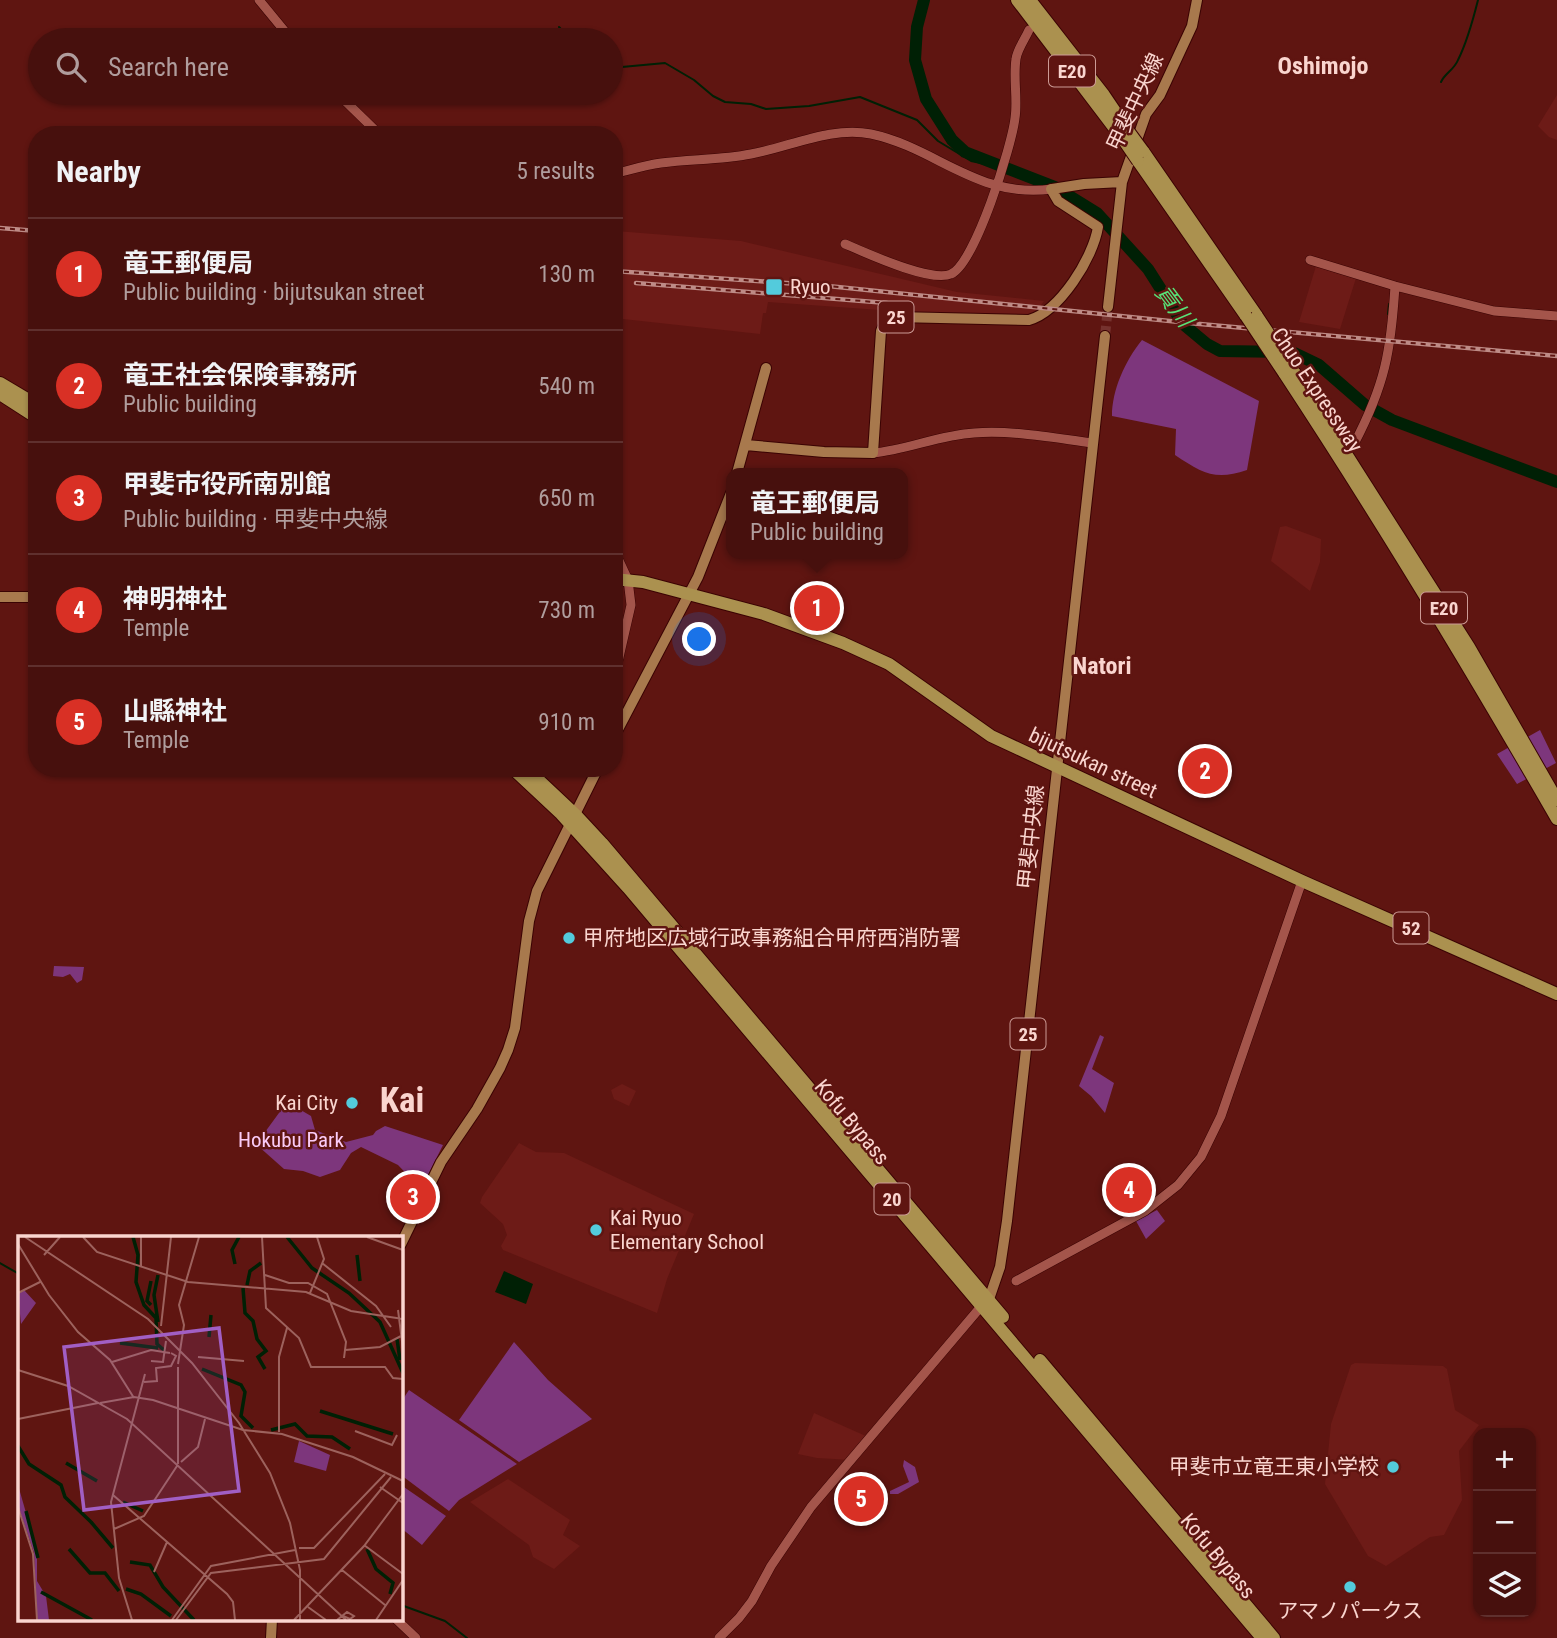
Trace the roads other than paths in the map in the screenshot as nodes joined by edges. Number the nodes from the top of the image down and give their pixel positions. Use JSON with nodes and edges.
{"nodes":[{"id":1,"x":259,"y":0,"type":"edge"},
{"id":2,"x":1017,"y":0,"type":"edge"},
{"id":3,"x":1030,"y":0,"type":"edge"},
{"id":4,"x":1197,"y":0,"type":"edge"},
{"id":5,"x":282,"y":28,"type":"edge"},
{"id":6,"x":1029,"y":30,"type":"dead end"},
{"id":7,"x":349,"y":105,"type":"edge"},
{"id":8,"x":371,"y":126,"type":"edge"},
{"id":9,"x":1127,"y":137,"type":"junction"},
{"id":10,"x":623,"y":171,"type":"edge"},
{"id":11,"x":1122,"y":182,"type":"junction"},
{"id":12,"x":998,"y":187,"type":"junction"},
{"id":13,"x":1051,"y":189,"type":"junction"},
{"id":14,"x":845,"y":244,"type":"dead end"},
{"id":15,"x":1310,"y":261,"type":"dead end"},
{"id":16,"x":1395,"y":286,"type":"junction"},
{"id":17,"x":1108,"y":307,"type":"tunnel mouth"},
{"id":18,"x":1557,"y":316,"type":"edge"},
{"id":19,"x":1105,"y":336,"type":"tunnel mouth"},
{"id":20,"x":766,"y":368,"type":"dead end"},
{"id":21,"x":0,"y":383,"type":"edge"},
{"id":22,"x":0,"y":394,"type":"edge"},
{"id":23,"x":28,"y":400,"type":"edge"},
{"id":24,"x":16,"y":405,"type":"junction"},
{"id":25,"x":28,"y":412,"type":"edge"},
{"id":26,"x":28,"y":416,"type":"edge"},
{"id":27,"x":1093,"y":443,"type":"junction"},
{"id":28,"x":746,"y":445,"type":"junction"},
{"id":29,"x":1347,"y":451,"type":"junction"},
{"id":30,"x":873,"y":453,"type":"junction"},
{"id":31,"x":739,"y":468,"type":"edge"},
{"id":32,"x":726,"y":506,"type":"edge"},
{"id":33,"x":623,"y":569,"type":"edge"},
{"id":34,"x":623,"y":580,"type":"edge"},
{"id":35,"x":628,"y":580,"type":"junction"},
{"id":36,"x":688,"y":594,"type":"junction"},
{"id":37,"x":0,"y":597,"type":"edge"},
{"id":38,"x":28,"y":597,"type":"edge"},
{"id":39,"x":623,"y":643,"type":"edge"},
{"id":40,"x":623,"y":719,"type":"edge"},
{"id":41,"x":1058,"y":767,"type":"junction"},
{"id":42,"x":524,"y":777,"type":"edge"},
{"id":43,"x":594,"y":777,"type":"edge"},
{"id":44,"x":1539,"y":778,"type":"junction"},
{"id":45,"x":1557,"y":800,"type":"edge"},
{"id":46,"x":1557,"y":819,"type":"edge"},
{"id":47,"x":573,"y":820,"type":"junction"},
{"id":48,"x":1302,"y":881,"type":"junction"},
{"id":49,"x":1557,"y":994,"type":"edge"},
{"id":50,"x":402,"y":1242,"type":"edge"},
{"id":51,"x":1016,"y":1281,"type":"dead end"},
{"id":52,"x":985,"y":1302,"type":"junction"},
{"id":53,"x":272,"y":1620,"type":"edge"},
{"id":54,"x":397,"y":1620,"type":"edge"},
{"id":55,"x":271,"y":1638,"type":"edge"},
{"id":56,"x":416,"y":1638,"type":"edge"},
{"id":57,"x":719,"y":1638,"type":"edge"},
{"id":58,"x":1262,"y":1638,"type":"edge"},
{"id":59,"x":1274,"y":1638,"type":"edge"}],
"edges":[{"from":1,"to":5,"type":"street"},
{"from":2,"to":9,"type":"highway","name":"Chuo Expressway","number":"E20"},
{"from":3,"to":9,"type":"highway","name":"Chuo Expressway","number":"E20"},
{"from":4,"to":11,"type":"main road","name":"甲斐中央線"},
{"from":6,"to":12,"type":"street"},
{"from":7,"to":8,"type":"street"},
{"from":9,"to":29,"type":"highway","name":"Chuo Expressway","number":"E20","bridge":true},
{"from":10,"to":12,"type":"street"},
{"from":11,"to":13,"type":"main road"},
{"from":11,"to":17,"type":"main road","name":"甲斐中央線"},
{"from":12,"to":13,"type":"street"},
{"from":12,"to":14,"type":"street"},
{"from":13,"to":30,"type":"main road","number":"25"},
{"from":15,"to":16,"type":"street"},
{"from":16,"to":18,"type":"street"},
{"from":16,"to":29,"type":"street"},
{"from":19,"to":27,"type":"main road","name":"甲斐中央線","number":"25"},
{"from":20,"to":28,"type":"main road"},
{"from":21,"to":23,"type":"highway"},
{"from":22,"to":24,"type":"highway"},
{"from":24,"to":25,"type":"highway"},
{"from":24,"to":26,"type":"highway"},
{"from":27,"to":30,"type":"street"},
{"from":27,"to":41,"type":"main road","name":"甲斐中央線","number":"25"},
{"from":28,"to":30,"type":"main road"},
{"from":28,"to":31,"type":"main road"},
{"from":29,"to":44,"type":"highway","name":"Chuo Expressway","number":"E20"},
{"from":32,"to":36,"type":"main road"},
{"from":33,"to":35,"type":"street"},
{"from":34,"to":35,"type":"highway","name":"bijutsukan street","number":"52"},
{"from":35,"to":36,"type":"highway","name":"bijutsukan street","number":"52"},
{"from":35,"to":39,"type":"street"},
{"from":36,"to":40,"type":"main road"},
{"from":36,"to":41,"type":"highway","name":"bijutsukan street","number":"52"},
{"from":37,"to":38,"type":"main road"},
{"from":41,"to":48,"type":"highway","name":"bijutsukan street","number":"52"},
{"from":41,"to":52,"type":"main road","name":"甲斐中央線","number":"25"},
{"from":42,"to":47,"type":"highway","name":"Kofu Bypass","number":"20"},
{"from":43,"to":47,"type":"main road"},
{"from":44,"to":45,"type":"highway","name":"Chuo Expressway","number":"E20"},
{"from":44,"to":46,"type":"highway","name":"Chuo Expressway","number":"E20"},
{"from":47,"to":50,"type":"main road"},
{"from":47,"to":52,"type":"highway","name":"Kofu Bypass","number":"20"},
{"from":48,"to":49,"type":"highway","name":"bijutsukan street","number":"52"},
{"from":48,"to":51,"type":"street"},
{"from":52,"to":57,"type":"street"},
{"from":52,"to":58,"type":"highway","name":"Kofu Bypass","number":"20"},
{"from":52,"to":59,"type":"highway","name":"Kofu Bypass","number":"20"},
{"from":53,"to":55,"type":"main road"},
{"from":54,"to":56,"type":"street"}]}
